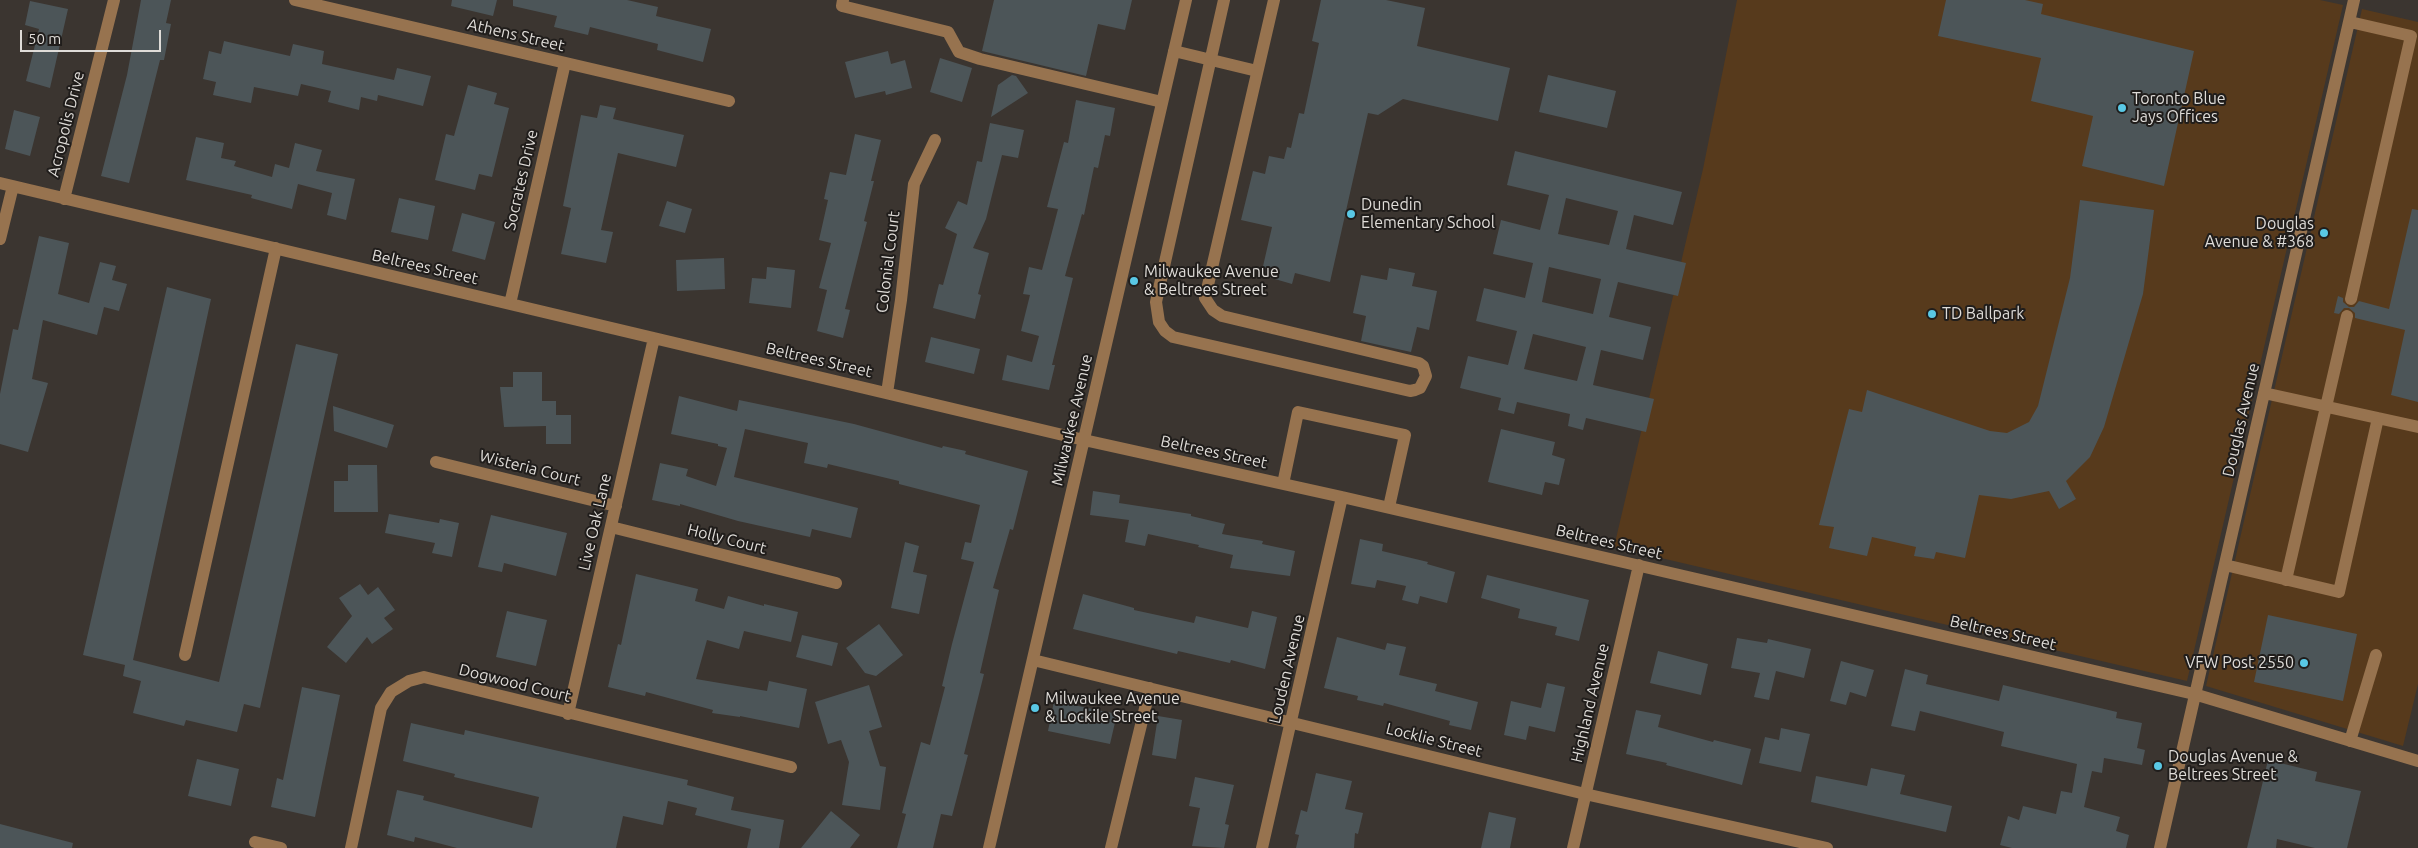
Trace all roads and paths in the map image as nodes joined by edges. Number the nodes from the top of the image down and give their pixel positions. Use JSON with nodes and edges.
{"nodes":[{"id":1,"x":114,"y":0,"type":"edge"},
{"id":2,"x":295,"y":0,"type":"edge"},
{"id":3,"x":843,"y":0,"type":"edge"},
{"id":4,"x":1186,"y":0,"type":"edge"},
{"id":5,"x":1224,"y":0,"type":"edge"},
{"id":6,"x":1274,"y":0,"type":"edge"},
{"id":7,"x":2354,"y":0,"type":"edge"},
{"id":8,"x":2350,"y":22,"type":"junction"},
{"id":9,"x":1174,"y":51,"type":"junction"},
{"id":10,"x":1211,"y":59,"type":"junction"},
{"id":11,"x":565,"y":63,"type":"junction"},
{"id":12,"x":1257,"y":71,"type":"junction"},
{"id":13,"x":729,"y":101,"type":"dead end"},
{"id":14,"x":1162,"y":102,"type":"junction"},
{"id":15,"x":935,"y":140,"type":"dead end"},
{"id":16,"x":0,"y":182,"type":"edge"},
{"id":17,"x":13,"y":186,"type":"junction"},
{"id":18,"x":64,"y":199,"type":"junction"},
{"id":19,"x":0,"y":239,"type":"edge"},
{"id":20,"x":276,"y":248,"type":"junction"},
{"id":21,"x":2350,"y":300,"type":"dead end"},
{"id":22,"x":510,"y":304,"type":"junction"},
{"id":23,"x":2347,"y":316,"type":"dead end"},
{"id":24,"x":654,"y":338,"type":"junction"},
{"id":25,"x":887,"y":393,"type":"junction"},
{"id":26,"x":2264,"y":393,"type":"junction"},
{"id":27,"x":2325,"y":407,"type":"junction"},
{"id":28,"x":2378,"y":418,"type":"junction"},
{"id":29,"x":2418,"y":427,"type":"edge"},
{"id":30,"x":1084,"y":440,"type":"junction"},
{"id":31,"x":436,"y":462,"type":"dead end"},
{"id":32,"x":1283,"y":484,"type":"junction"},
{"id":33,"x":1342,"y":497,"type":"junction"},
{"id":34,"x":616,"y":506,"type":"junction"},
{"id":35,"x":1389,"y":508,"type":"junction"},
{"id":36,"x":611,"y":527,"type":"junction"},
{"id":37,"x":1639,"y":565,"type":"junction"},
{"id":38,"x":2225,"y":565,"type":"junction"},
{"id":39,"x":2286,"y":580,"type":"junction"},
{"id":40,"x":836,"y":583,"type":"dead end"},
{"id":41,"x":2376,"y":655,"type":"dead end"},
{"id":42,"x":185,"y":656,"type":"dead end"},
{"id":43,"x":1033,"y":660,"type":"junction"},
{"id":44,"x":1150,"y":688,"type":"junction"},
{"id":45,"x":2194,"y":694,"type":"junction"},
{"id":46,"x":568,"y":714,"type":"junction"},
{"id":47,"x":1291,"y":721,"type":"junction"},
{"id":48,"x":2350,"y":741,"type":"junction"},
{"id":49,"x":2418,"y":761,"type":"edge"},
{"id":50,"x":791,"y":767,"type":"dead end"},
{"id":51,"x":1585,"y":794,"type":"junction"},
{"id":52,"x":255,"y":842,"type":"dead end"},
{"id":53,"x":281,"y":848,"type":"edge"},
{"id":54,"x":351,"y":848,"type":"edge"},
{"id":55,"x":990,"y":848,"type":"edge"},
{"id":56,"x":1111,"y":848,"type":"edge"},
{"id":57,"x":1262,"y":848,"type":"edge"},
{"id":58,"x":1573,"y":848,"type":"edge"},
{"id":59,"x":1827,"y":848,"type":"edge"},
{"id":60,"x":2160,"y":848,"type":"edge"}],
"edges":[{"from":1,"to":18,"type":"street","name":"Acropolis Drive"},
{"from":2,"to":11,"type":"street","name":"Athens Street"},
{"from":3,"to":14,"type":"street"},
{"from":4,"to":9,"type":"street","name":"Milwaukee Avenue"},
{"from":5,"to":10,"type":"street"},
{"from":6,"to":12,"type":"street"},
{"from":7,"to":8,"type":"street","name":"Douglas Avenue"},
{"from":8,"to":21,"type":"street"},
{"from":8,"to":26,"type":"street","name":"Douglas Avenue"},
{"from":9,"to":10,"type":"street"},
{"from":9,"to":14,"type":"street","name":"Milwaukee Avenue"},
{"from":10,"to":12,"type":"street"},
{"from":10,"to":12,"type":"street"},
{"from":11,"to":13,"type":"street","name":"Athens Street"},
{"from":11,"to":22,"type":"street","name":"Socrates Drive"},
{"from":14,"to":30,"type":"street","name":"Milwaukee Avenue"},
{"from":15,"to":25,"type":"street","name":"Colonial Court"},
{"from":16,"to":17,"type":"street","name":"Beltrees Street"},
{"from":17,"to":18,"type":"street","name":"Beltrees Street"},
{"from":17,"to":19,"type":"street"},
{"from":18,"to":20,"type":"street","name":"Beltrees Street"},
{"from":20,"to":22,"type":"street","name":"Beltrees Street"},
{"from":20,"to":42,"type":"street"},
{"from":22,"to":24,"type":"street","name":"Beltrees Street"},
{"from":23,"to":27,"type":"street"},
{"from":24,"to":25,"type":"street","name":"Beltrees Street"},
{"from":24,"to":34,"type":"street","name":"Live Oak Lane"},
{"from":25,"to":30,"type":"street","name":"Beltrees Street"},
{"from":26,"to":27,"type":"street"},
{"from":26,"to":38,"type":"street","name":"Douglas Avenue"},
{"from":27,"to":28,"type":"street"},
{"from":27,"to":39,"type":"street"},
{"from":28,"to":29,"type":"street"},
{"from":28,"to":39,"type":"street"},
{"from":30,"to":32,"type":"street","name":"Beltrees Street"},
{"from":30,"to":43,"type":"street","name":"Milwaukee Avenue"},
{"from":31,"to":34,"type":"street","name":"Wisteria Court"},
{"from":32,"to":33,"type":"street","name":"Beltrees Street"},
{"from":32,"to":35,"type":"street"},
{"from":33,"to":35,"type":"street","name":"Beltrees Street"},
{"from":33,"to":47,"type":"street","name":"Louden Avenue"},
{"from":34,"to":36,"type":"street","name":"Live Oak Lane"},
{"from":35,"to":37,"type":"street","name":"Beltrees Street"},
{"from":36,"to":40,"type":"street","name":"Holly Court"},
{"from":36,"to":46,"type":"street","name":"Live Oak Lane"},
{"from":37,"to":45,"type":"street","name":"Beltrees Street"},
{"from":37,"to":51,"type":"street","name":"Highland Avenue"},
{"from":38,"to":39,"type":"street"},
{"from":38,"to":45,"type":"street","name":"Douglas Avenue"},
{"from":41,"to":48,"type":"street"},
{"from":43,"to":44,"type":"street","name":"Locklie Street"},
{"from":43,"to":55,"type":"street","name":"Milwaukee Avenue"},
{"from":44,"to":47,"type":"street","name":"Locklie Street"},
{"from":44,"to":56,"type":"street"},
{"from":45,"to":48,"type":"street","name":"Beltrees Street"},
{"from":45,"to":60,"type":"street","name":"Douglas Avenue"},
{"from":46,"to":50,"type":"street","name":"Dogwood Court"},
{"from":46,"to":54,"type":"street","name":"Dogwood Court"},
{"from":47,"to":51,"type":"street","name":"Locklie Street"},
{"from":47,"to":57,"type":"street","name":"Louden Avenue"},
{"from":48,"to":49,"type":"street","name":"Beltrees Street"},
{"from":51,"to":58,"type":"street","name":"Highland Avenue"},
{"from":51,"to":59,"type":"street","name":"Locklie Street"},
{"from":52,"to":53,"type":"street"}]}
